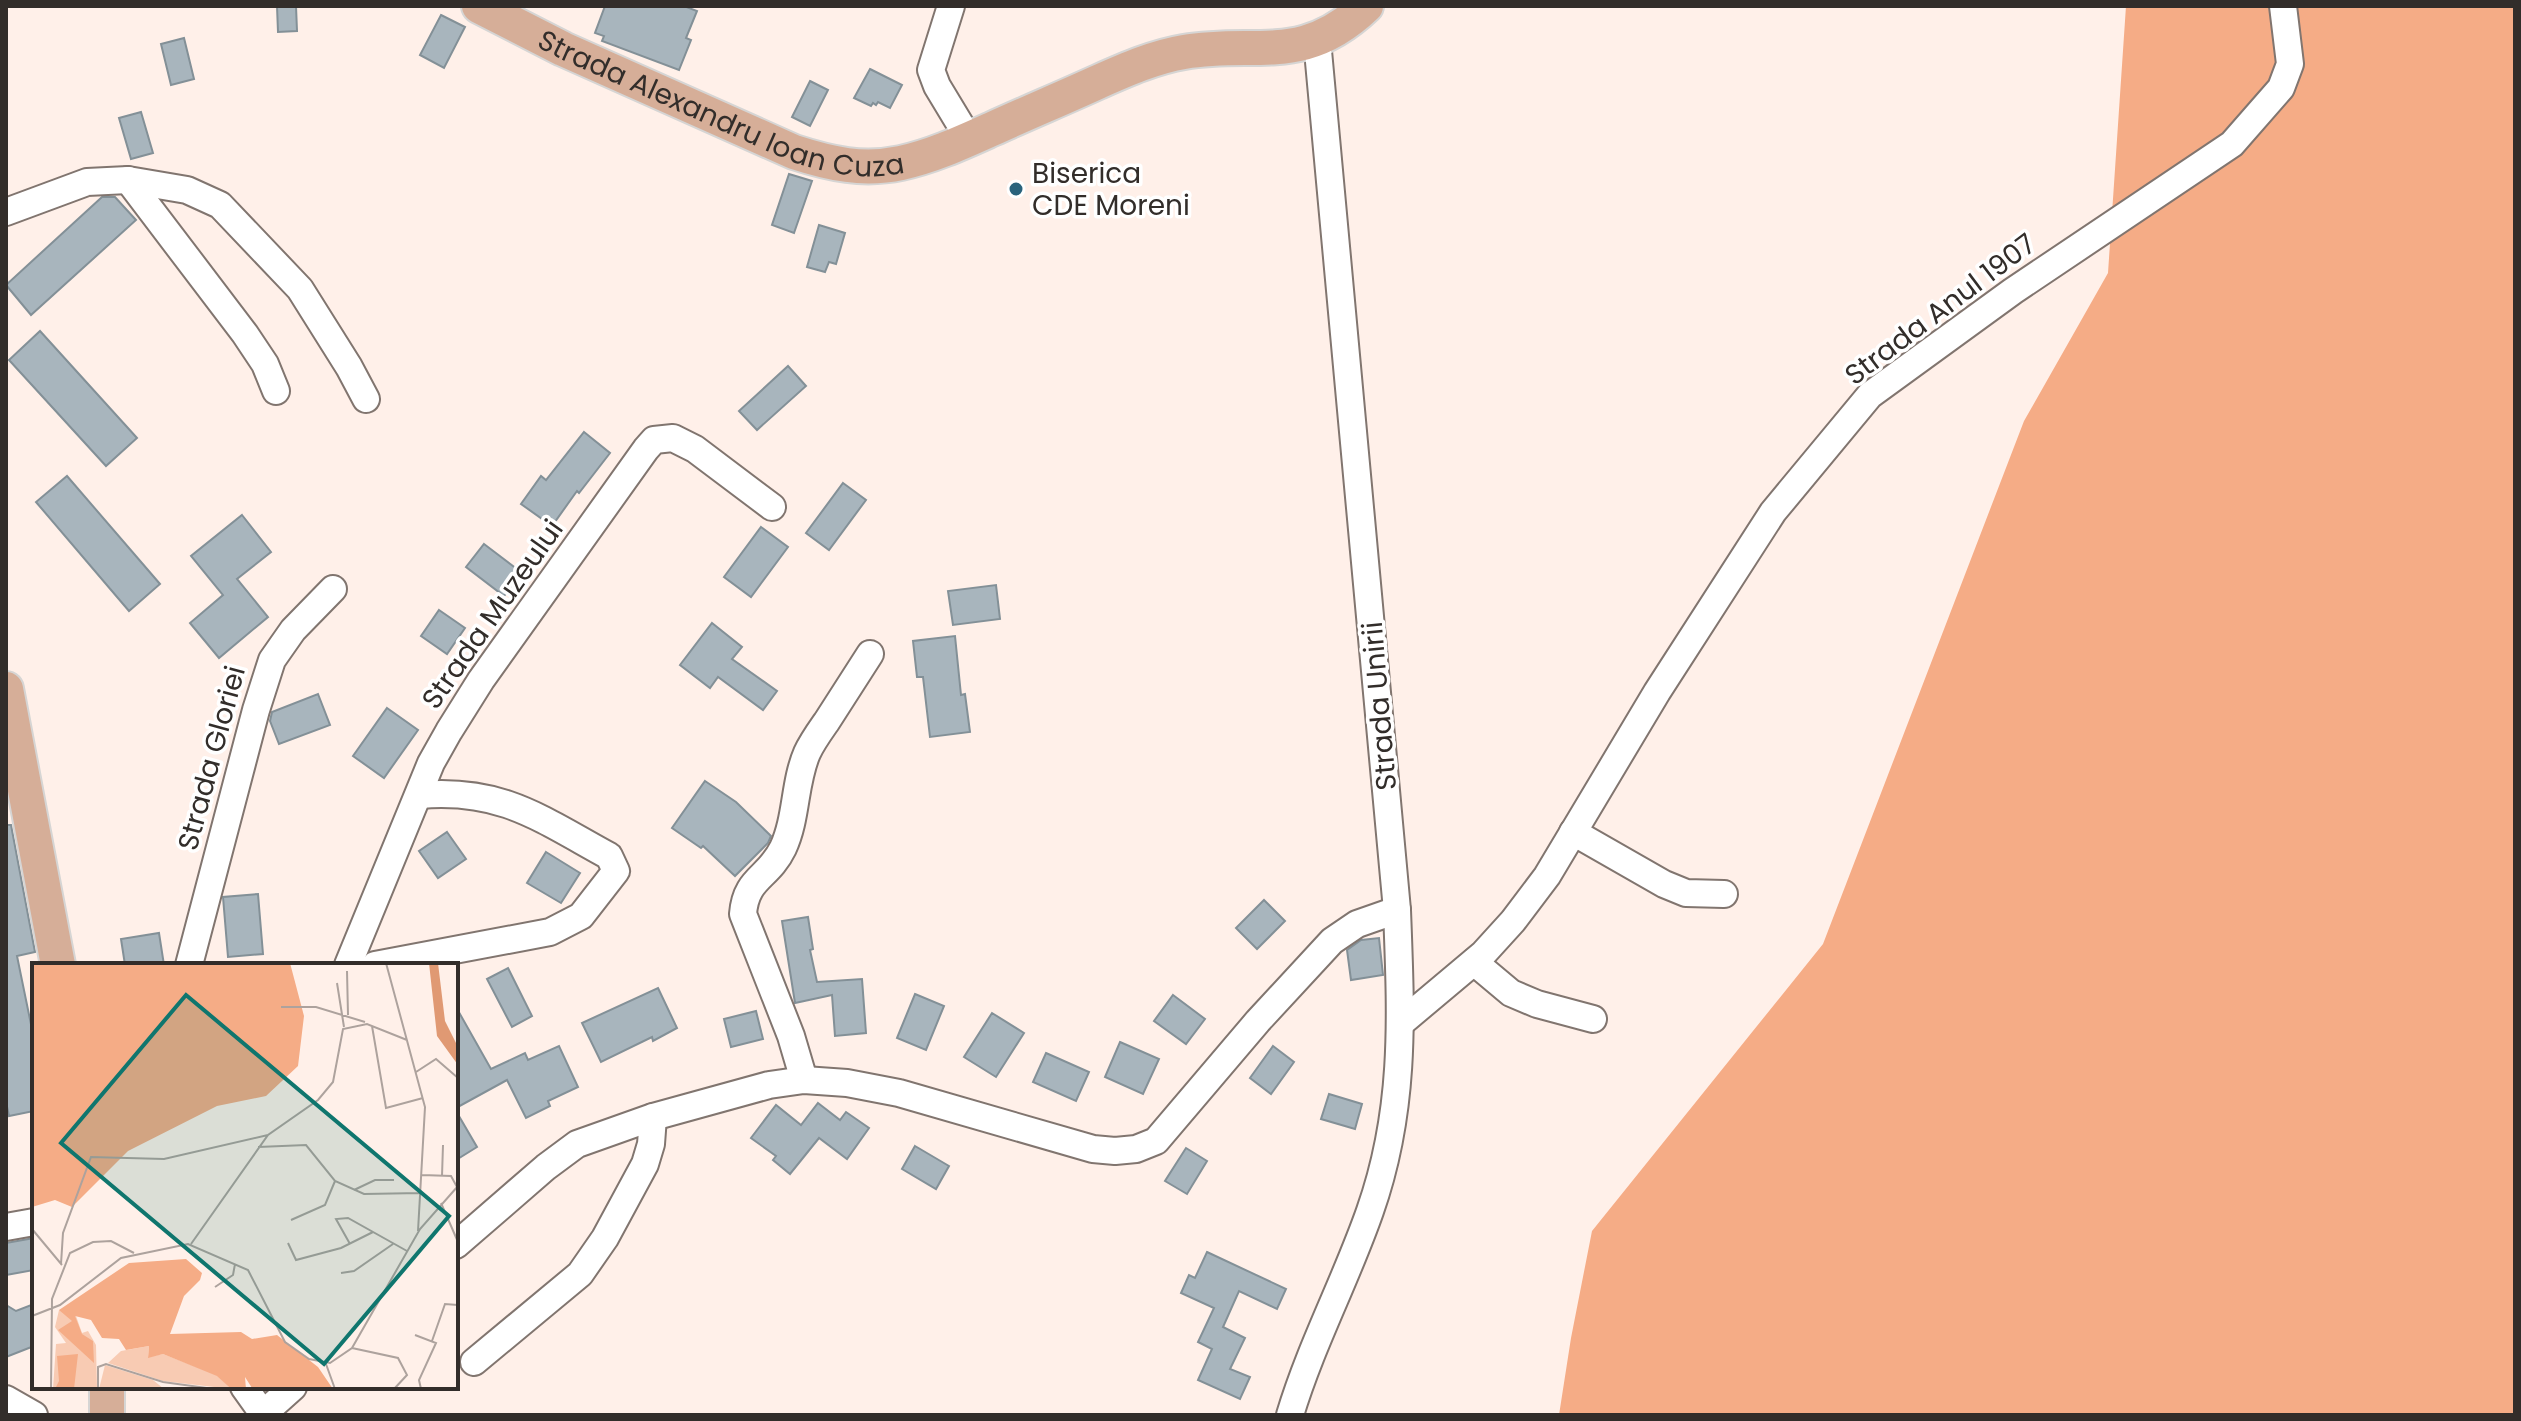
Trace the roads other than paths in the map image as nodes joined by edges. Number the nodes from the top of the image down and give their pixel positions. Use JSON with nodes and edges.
{"nodes":[{"id":1,"x":479,"y":6,"type":"edge"},
{"id":2,"x":951,"y":6,"type":"edge"},
{"id":3,"x":1366,"y":6,"type":"edge"},
{"id":4,"x":2283,"y":6,"type":"edge"},
{"id":5,"x":1317,"y":40,"type":"junction"},
{"id":6,"x":969,"y":139,"type":"junction"},
{"id":7,"x":128,"y":180,"type":"junction"},
{"id":8,"x":6,"y":212,"type":"edge"},
{"id":9,"x":276,"y":391,"type":"dead end"},
{"id":10,"x":366,"y":399,"type":"dead end"},
{"id":11,"x":772,"y":507,"type":"dead end"},
{"id":12,"x":333,"y":589,"type":"dead end"},
{"id":13,"x":870,"y":654,"type":"dead end"},
{"id":14,"x":6,"y":689,"type":"edge"},
{"id":15,"x":420,"y":795,"type":"junction"},
{"id":16,"x":1573,"y":832,"type":"junction"},
{"id":17,"x":1724,"y":894,"type":"dead end"},
{"id":18,"x":1397,"y":910,"type":"junction"},
{"id":19,"x":1474,"y":962,"type":"junction"},
{"id":20,"x":58,"y":963,"type":"edge"},
{"id":21,"x":190,"y":963,"type":"edge"},
{"id":22,"x":349,"y":963,"type":"edge"},
{"id":23,"x":386,"y":963,"type":"edge"},
{"id":24,"x":1593,"y":1019,"type":"dead end"},
{"id":25,"x":1402,"y":1022,"type":"junction"},
{"id":26,"x":804,"y":1080,"type":"junction"},
{"id":27,"x":653,"y":1117,"type":"junction"},
{"id":28,"x":32,"y":1222,"type":"edge"},
{"id":29,"x":6,"y":1227,"type":"edge"},
{"id":30,"x":458,"y":1243,"type":"edge"},
{"id":31,"x":474,"y":1362,"type":"dead end"},
{"id":32,"x":107,"y":1389,"type":"edge"},
{"id":33,"x":245,"y":1389,"type":"edge"},
{"id":34,"x":291,"y":1389,"type":"edge"},
{"id":35,"x":6,"y":1399,"type":"edge"},
{"id":36,"x":264,"y":1414,"type":"edge"},
{"id":37,"x":34,"y":1415,"type":"edge"},
{"id":38,"x":107,"y":1415,"type":"edge"},
{"id":39,"x":1290,"y":1415,"type":"edge"}],
"edges":[{"from":1,"to":6,"type":"main road","name":"Strada Alexandru Ioan Cuza"},
{"from":2,"to":6,"type":"street"},
{"from":3,"to":5,"type":"main road"},
{"from":4,"to":16,"type":"street","name":"Strada Anul 1907"},
{"from":5,"to":6,"type":"main road","name":"Strada Alexandru Ioan Cuza"},
{"from":5,"to":18,"type":"street","name":"Strada Unirii"},
{"from":7,"to":8,"type":"street"},
{"from":7,"to":9,"type":"street"},
{"from":7,"to":10,"type":"street"},
{"from":11,"to":15,"type":"street","name":"Strada Muzeului"},
{"from":12,"to":21,"type":"street","name":"Strada Gloriei"},
{"from":13,"to":26,"type":"street"},
{"from":14,"to":20,"type":"main road"},
{"from":15,"to":22,"type":"street","name":"Strada Muzeului"},
{"from":15,"to":23,"type":"street"},
{"from":16,"to":17,"type":"street"},
{"from":16,"to":19,"type":"street","name":"Strada Anul 1907"},
{"from":18,"to":25,"type":"street","name":"Strada Unirii"},
{"from":18,"to":26,"type":"street"},
{"from":19,"to":24,"type":"street"},
{"from":19,"to":25,"type":"street","name":"Strada Anul 1907"},
{"from":25,"to":39,"type":"street","name":"Strada Unirii"},
{"from":26,"to":27,"type":"street"},
{"from":27,"to":30,"type":"street"},
{"from":27,"to":31,"type":"street"},
{"from":28,"to":29,"type":"street"},
{"from":32,"to":38,"type":"main road"},
{"from":33,"to":36,"type":"street"},
{"from":34,"to":36,"type":"street"},
{"from":35,"to":37,"type":"street"}]}
